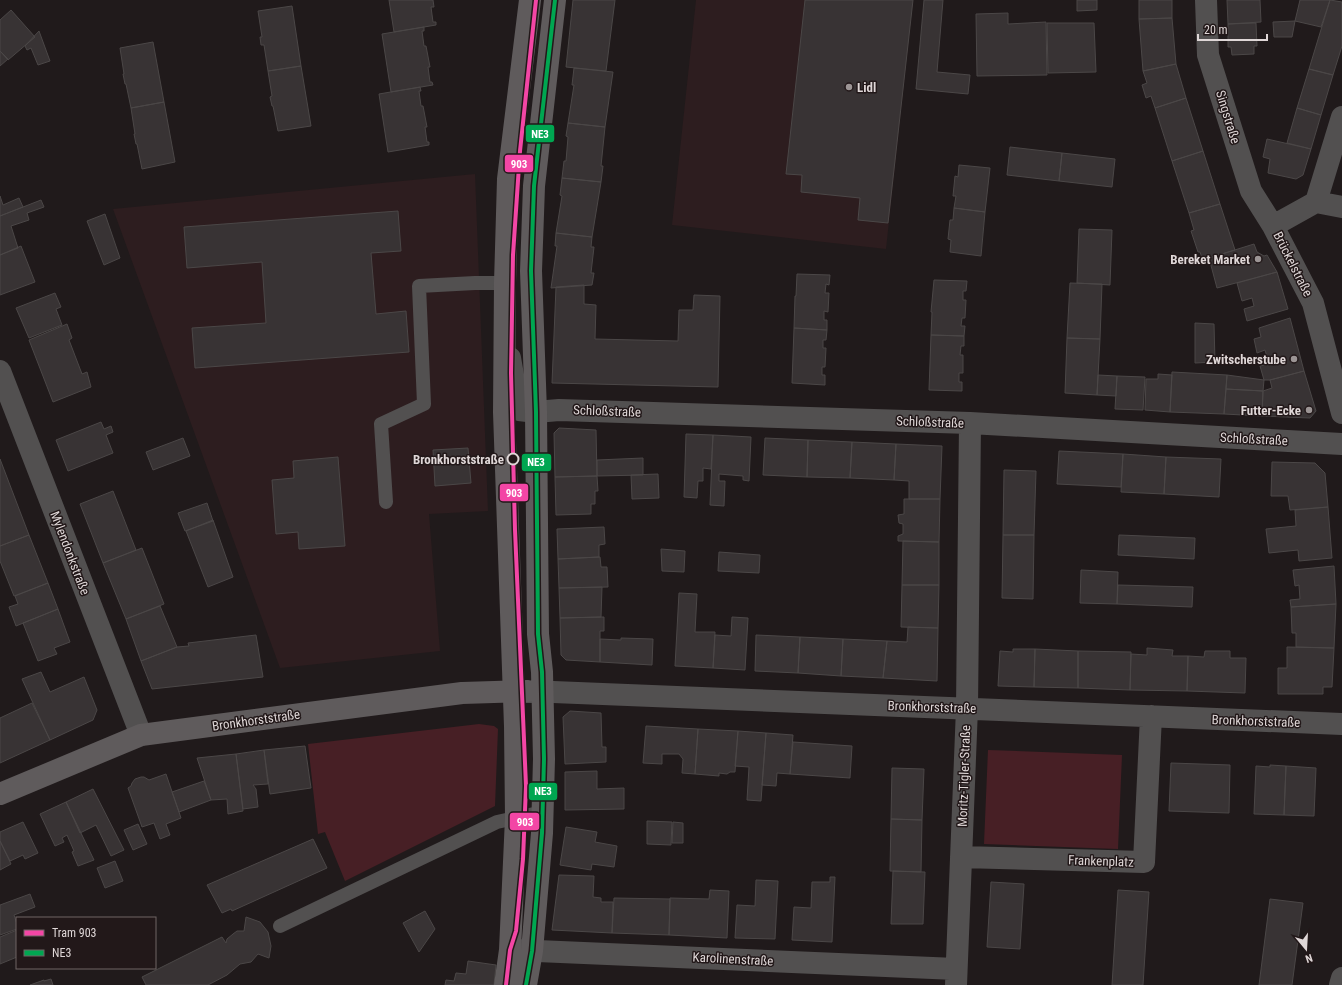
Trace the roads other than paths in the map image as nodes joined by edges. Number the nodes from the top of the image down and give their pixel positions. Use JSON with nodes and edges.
{"nodes":[{"id":1,"x":530,"y":0,"type":"edge"},
{"id":2,"x":555,"y":0,"type":"edge"},
{"id":3,"x":1206,"y":0,"type":"edge"},
{"id":4,"x":1342,"y":117,"type":"edge"},
{"id":5,"x":1316,"y":202,"type":"junction"},
{"id":6,"x":1342,"y":207,"type":"edge"},
{"id":7,"x":1273,"y":226,"type":"junction"},
{"id":8,"x":505,"y":283,"type":"junction"},
{"id":9,"x":504,"y":331,"type":"junction"},
{"id":10,"x":0,"y":371,"type":"edge"},
{"id":11,"x":527,"y":411,"type":"junction"},
{"id":12,"x":1342,"y":413,"type":"edge"},
{"id":13,"x":970,"y":423,"type":"junction"},
{"id":14,"x":1342,"y":444,"type":"edge"},
{"id":15,"x":386,"y":502,"type":"dead end"},
{"id":16,"x":527,"y":692,"type":"junction"},
{"id":17,"x":966,"y":708,"type":"junction"},
{"id":18,"x":1151,"y":716,"type":"junction"},
{"id":19,"x":1342,"y":724,"type":"edge"},
{"id":20,"x":141,"y":735,"type":"junction"},
{"id":21,"x":0,"y":794,"type":"edge"},
{"id":22,"x":543,"y":812,"type":"junction"},
{"id":23,"x":516,"y":818,"type":"junction"},
{"id":24,"x":961,"y":857,"type":"junction"},
{"id":25,"x":280,"y":926,"type":"dead end"},
{"id":26,"x":510,"y":950,"type":"junction"},
{"id":27,"x":532,"y":951,"type":"junction"},
{"id":28,"x":956,"y":977,"type":"edge"},
{"id":29,"x":1342,"y":978,"type":"edge"},
{"id":30,"x":505,"y":985,"type":"edge"},
{"id":31,"x":526,"y":985,"type":"edge"},
{"id":32,"x":1340,"y":985,"type":"edge"}],
"edges":[{"from":1,"to":8,"type":"main road"},
{"from":2,"to":11,"type":"main road"},
{"from":3,"to":7,"type":"street","name":"Singstraße"},
{"from":4,"to":5,"type":"street"},
{"from":5,"to":6,"type":"street"},
{"from":5,"to":7,"type":"street","name":"Brückelstraße"},
{"from":7,"to":12,"type":"street","name":"Brückelstraße"},
{"from":8,"to":9,"type":"main road"},
{"from":8,"to":15,"type":"lane"},
{"from":9,"to":11,"type":"street"},
{"from":9,"to":16,"type":"main road"},
{"from":10,"to":20,"type":"street","name":"Mylendonkstraße"},
{"from":11,"to":13,"type":"street","name":"Schloßstraße"},
{"from":11,"to":16,"type":"main road"},
{"from":13,"to":14,"type":"street","name":"Schloßstraße"},
{"from":13,"to":17,"type":"street","name":"Moritz-Tigler-Straße"},
{"from":16,"to":17,"type":"street","name":"Bronkhorststraße"},
{"from":16,"to":20,"type":"main road","name":"Bronkhorststraße"},
{"from":16,"to":22,"type":"main road"},
{"from":16,"to":23,"type":"main road"},
{"from":17,"to":18,"type":"street","name":"Bronkhorststraße"},
{"from":17,"to":24,"type":"street","name":"Moritz-Tigler-Straße"},
{"from":18,"to":19,"type":"street","name":"Bronkhorststraße"},
{"from":18,"to":24,"type":"street","name":"Frankenplatz"},
{"from":20,"to":21,"type":"main road","name":"Bronkhorststraße"},
{"from":22,"to":23,"type":"lane"},
{"from":22,"to":27,"type":"main road"},
{"from":23,"to":25,"type":"lane"},
{"from":23,"to":26,"type":"main road"},
{"from":24,"to":28,"type":"street","name":"Moritz-Tigler-Straße"},
{"from":26,"to":27,"type":"street","name":"Karolinenstraße"},
{"from":26,"to":30,"type":"main road"},
{"from":27,"to":28,"type":"street","name":"Karolinenstraße"},
{"from":27,"to":31,"type":"main road"},
{"from":29,"to":32,"type":"street"}]}
